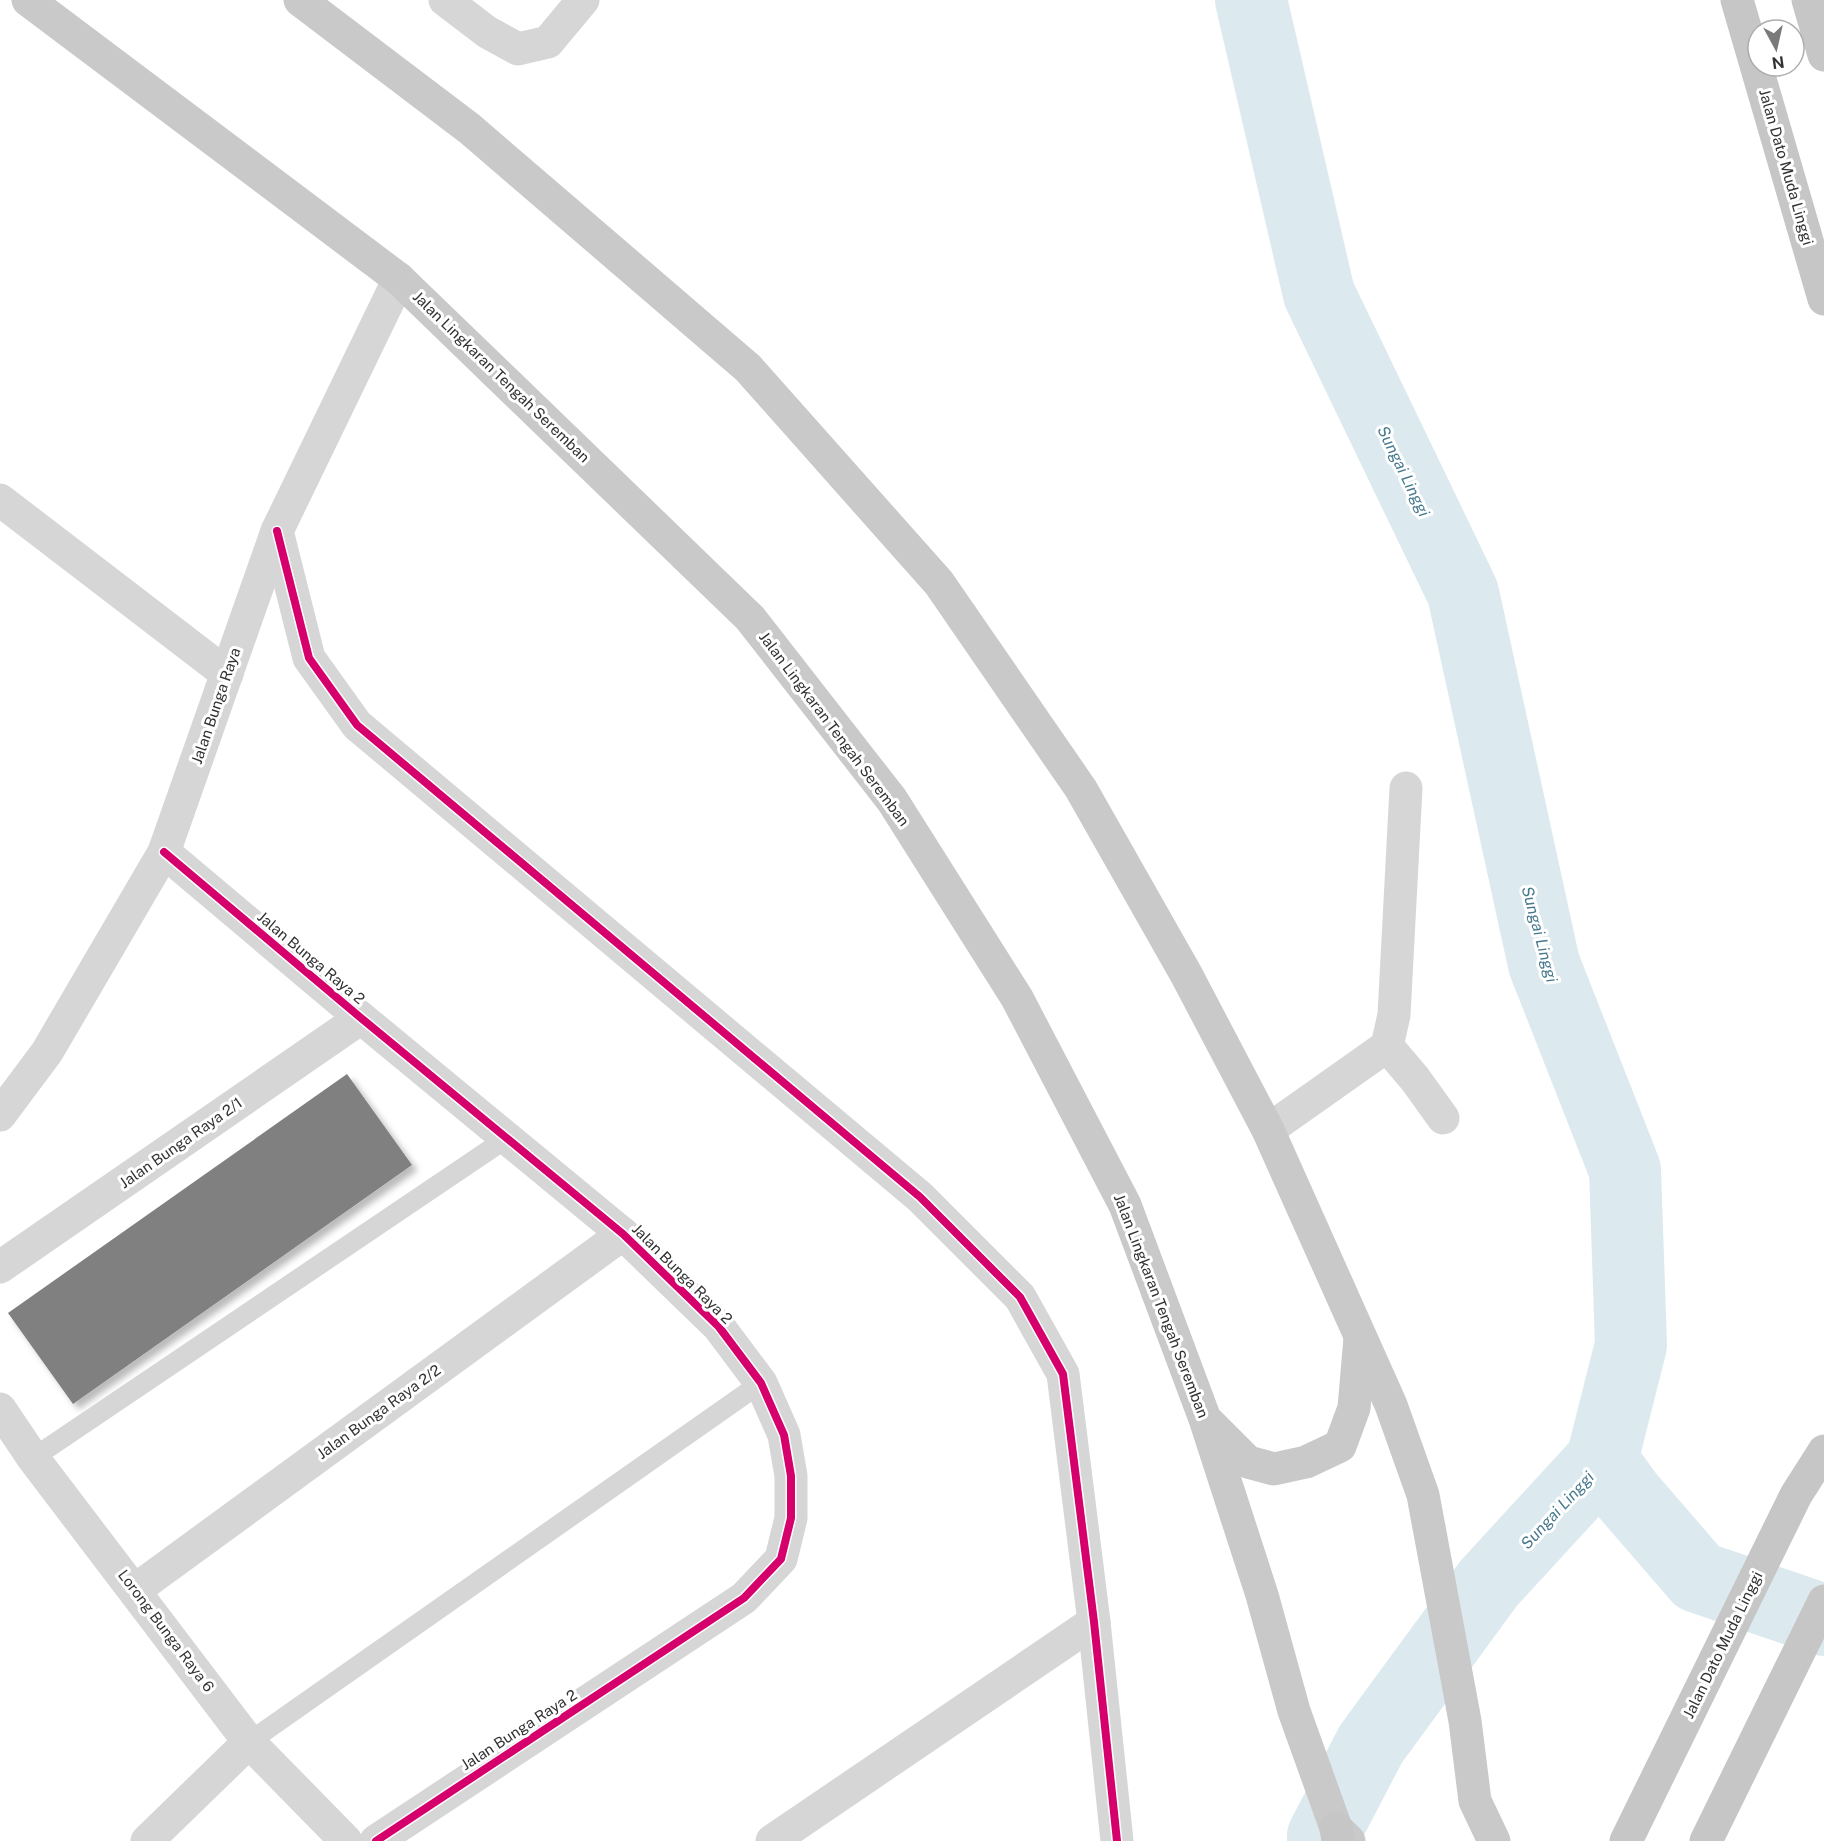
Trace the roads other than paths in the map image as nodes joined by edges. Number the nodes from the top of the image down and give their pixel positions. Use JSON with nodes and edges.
{"nodes":[{"id":1,"x":28,"y":0,"type":"edge"},
{"id":2,"x":300,"y":0,"type":"edge"},
{"id":3,"x":445,"y":0,"type":"edge"},
{"id":4,"x":583,"y":0,"type":"edge"},
{"id":5,"x":1737,"y":0,"type":"edge"},
{"id":6,"x":1808,"y":0,"type":"edge"},
{"id":7,"x":1824,"y":55,"type":"edge"},
{"id":8,"x":399,"y":279,"type":"junction"},
{"id":9,"x":1824,"y":298,"type":"edge"},
{"id":10,"x":0,"y":500,"type":"edge"},
{"id":11,"x":277,"y":531,"type":"junction"},
{"id":12,"x":227,"y":674,"type":"junction"},
{"id":13,"x":1406,"y":788,"type":"dead end"},
{"id":14,"x":164,"y":852,"type":"junction"},
{"id":15,"x":361,"y":1018,"type":"junction"},
{"id":16,"x":1387,"y":1046,"type":"junction"},
{"id":17,"x":0,"y":1115,"type":"edge"},
{"id":18,"x":1443,"y":1118,"type":"dead end"},
{"id":19,"x":1268,"y":1130,"type":"junction"},
{"id":20,"x":507,"y":1138,"type":"junction"},
{"id":21,"x":623,"y":1234,"type":"junction"},
{"id":22,"x":0,"y":1267,"type":"edge"},
{"id":23,"x":1361,"y":1336,"type":"junction"},
{"id":24,"x":761,"y":1383,"type":"junction"},
{"id":25,"x":0,"y":1409,"type":"edge"},
{"id":26,"x":1204,"y":1419,"type":"junction"},
{"id":27,"x":1824,"y":1451,"type":"edge"},
{"id":28,"x":33,"y":1458,"type":"junction"},
{"id":29,"x":135,"y":1590,"type":"junction"},
{"id":30,"x":1824,"y":1601,"type":"edge"},
{"id":31,"x":1094,"y":1622,"type":"junction"},
{"id":32,"x":249,"y":1742,"type":"junction"},
{"id":33,"x":1341,"y":1837,"type":"edge"},
{"id":34,"x":147,"y":1841,"type":"edge"},
{"id":35,"x":346,"y":1841,"type":"edge"},
{"id":36,"x":376,"y":1841,"type":"edge"},
{"id":37,"x":772,"y":1841,"type":"edge"},
{"id":38,"x":1117,"y":1841,"type":"edge"},
{"id":39,"x":1494,"y":1841,"type":"edge"},
{"id":40,"x":1626,"y":1841,"type":"edge"},
{"id":41,"x":1706,"y":1841,"type":"edge"}],
"edges":[{"from":1,"to":8,"type":"main road","name":"Jalan Lingkaran Tengah Seremban"},
{"from":2,"to":19,"type":"main road"},
{"from":3,"to":4,"type":"street"},
{"from":5,"to":9,"type":"highway","name":"Jalan Dato Muda Linggi"},
{"from":6,"to":7,"type":"highway"},
{"from":8,"to":11,"type":"street","name":"Jalan Bunga Raya"},
{"from":8,"to":26,"type":"main road","name":"Jalan Lingkaran Tengah Seremban"},
{"from":10,"to":12,"type":"street"},
{"from":11,"to":12,"type":"street","name":"Jalan Bunga Raya"},
{"from":11,"to":31,"type":"street"},
{"from":12,"to":14,"type":"street","name":"Jalan Bunga Raya"},
{"from":13,"to":16,"type":"street"},
{"from":14,"to":15,"type":"street","name":"Jalan Bunga Raya 2"},
{"from":14,"to":17,"type":"street","name":"Jalan Bunga Raya"},
{"from":15,"to":20,"type":"street","name":"Jalan Bunga Raya 2"},
{"from":15,"to":22,"type":"street","name":"Jalan Bunga Raya 2/1"},
{"from":16,"to":18,"type":"street"},
{"from":16,"to":19,"type":"street"},
{"from":19,"to":23,"type":"main road"},
{"from":20,"to":21,"type":"street","name":"Jalan Bunga Raya 2"},
{"from":20,"to":28,"type":"lane"},
{"from":21,"to":24,"type":"street","name":"Jalan Bunga Raya 2"},
{"from":21,"to":29,"type":"street","name":"Jalan Bunga Raya 2/2"},
{"from":23,"to":26,"type":"main road"},
{"from":23,"to":39,"type":"main road"},
{"from":24,"to":32,"type":"lane"},
{"from":24,"to":36,"type":"street","name":"Jalan Bunga Raya 2"},
{"from":25,"to":28,"type":"street","name":"Lorong Bunga Raya 6"},
{"from":26,"to":33,"type":"main road","name":"Jalan Lingkaran Tengah Seremban"},
{"from":27,"to":40,"type":"highway","name":"Jalan Dato Muda Linggi"},
{"from":28,"to":29,"type":"street","name":"Lorong Bunga Raya 6"},
{"from":29,"to":32,"type":"street","name":"Lorong Bunga Raya 6"},
{"from":30,"to":41,"type":"highway"},
{"from":31,"to":37,"type":"street"},
{"from":31,"to":38,"type":"street"},
{"from":32,"to":34,"type":"street"},
{"from":32,"to":35,"type":"street","name":"Lorong Bunga Raya 6"}]}
